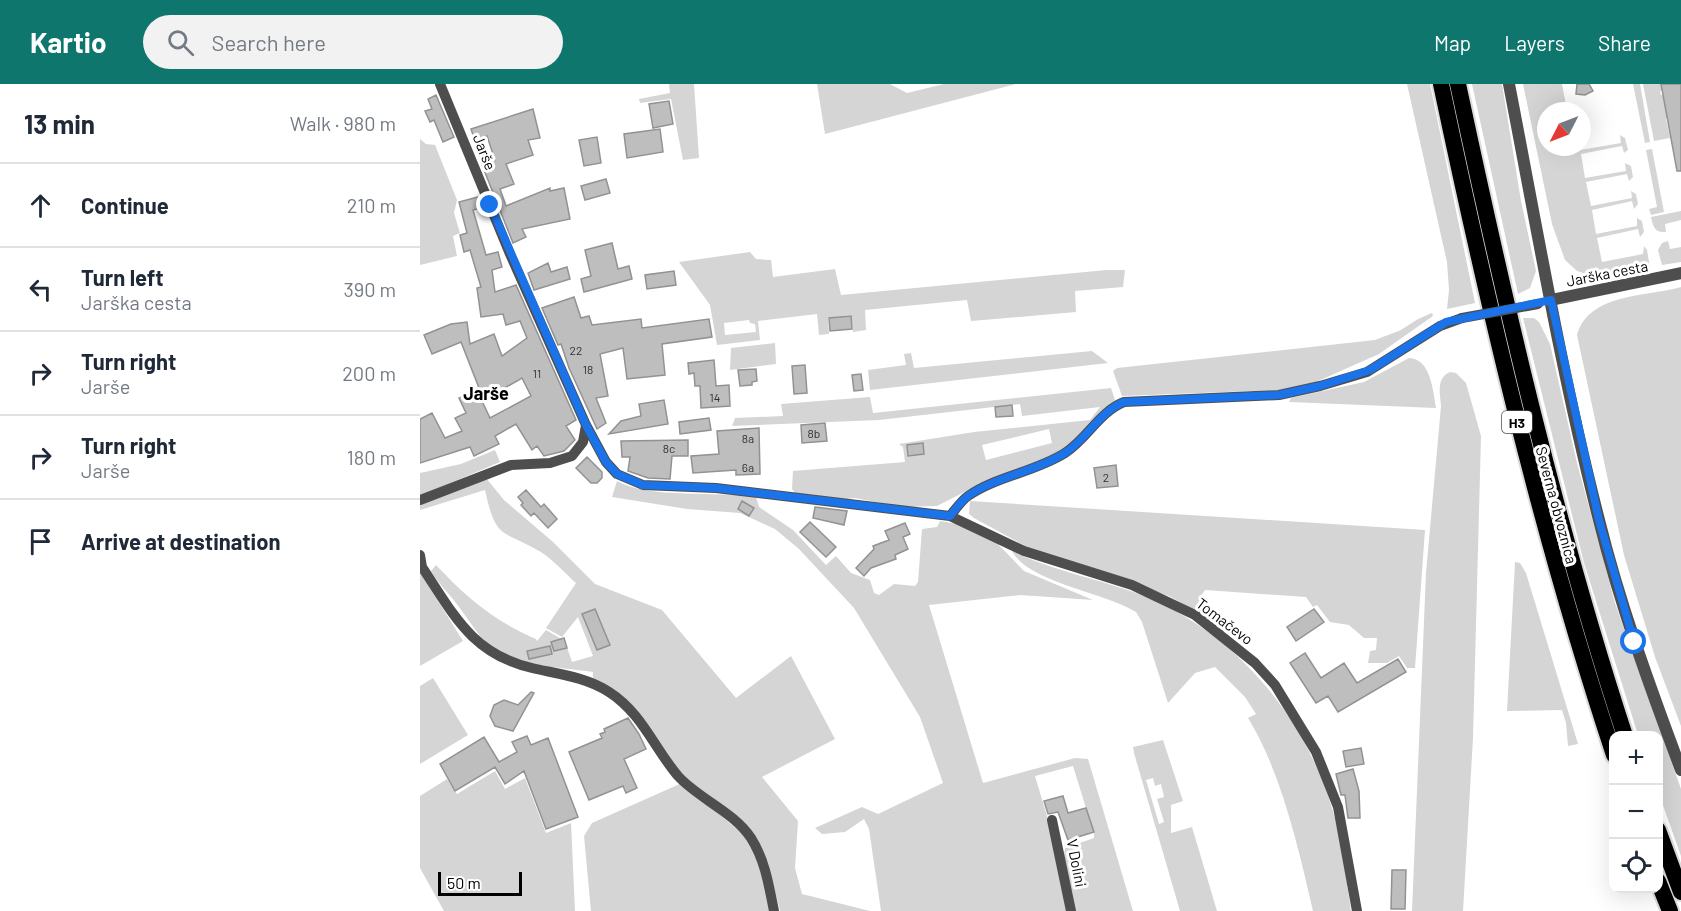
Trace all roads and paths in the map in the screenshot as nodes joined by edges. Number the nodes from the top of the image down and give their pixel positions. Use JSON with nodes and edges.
{"nodes":[{"id":1,"x":440,"y":84,"type":"edge"},
{"id":2,"x":1441,"y":84,"type":"edge"},
{"id":3,"x":1458,"y":84,"type":"edge"},
{"id":4,"x":1509,"y":84,"type":"edge"},
{"id":5,"x":1681,"y":273,"type":"edge"},
{"id":6,"x":1551,"y":300,"type":"junction"},
{"id":7,"x":586,"y":425,"type":"junction"},
{"id":8,"x":420,"y":500,"type":"edge"},
{"id":9,"x":920,"y":513,"type":"joint"},
{"id":10,"x":950,"y":516,"type":"junction"},
{"id":11,"x":420,"y":555,"type":"edge"},
{"id":12,"x":1624,"y":731,"type":"edge"},
{"id":13,"x":1609,"y":740,"type":"edge"},
{"id":14,"x":1681,"y":770,"type":"edge"},
{"id":15,"x":1052,"y":820,"type":"dead end"},
{"id":16,"x":1662,"y":839,"type":"edge"},
{"id":17,"x":1663,"y":891,"type":"edge"},
{"id":18,"x":1681,"y":892,"type":"edge"},
{"id":19,"x":774,"y":911,"type":"edge"},
{"id":20,"x":1071,"y":911,"type":"edge"},
{"id":21,"x":1357,"y":911,"type":"edge"},
{"id":22,"x":1670,"y":911,"type":"edge"}],
"edges":[{"from":1,"to":7,"type":"street","name":"Jarše"},
{"from":2,"to":13,"type":"highway","name":"Severna obvoznica","number":"H3"},
{"from":3,"to":12,"type":"highway","name":"Severna obvoznica","number":"H3"},
{"from":4,"to":6,"type":"street"},
{"from":5,"to":6,"type":"street","name":"Jarška cesta"},
{"from":6,"to":10,"type":"street","name":"Jarška cesta","bridge":true},
{"from":6,"to":14,"type":"street"},
{"from":7,"to":8,"type":"street"},
{"from":7,"to":9,"type":"street","name":"Jarše"},
{"from":9,"to":10,"type":"street","name":"Tomačevo"},
{"from":10,"to":21,"type":"street","name":"Tomačevo"},
{"from":11,"to":19,"type":"street"},
{"from":15,"to":20,"type":"street","name":"V Dolini"},
{"from":16,"to":18,"type":"highway"},
{"from":17,"to":22,"type":"highway"}]}
